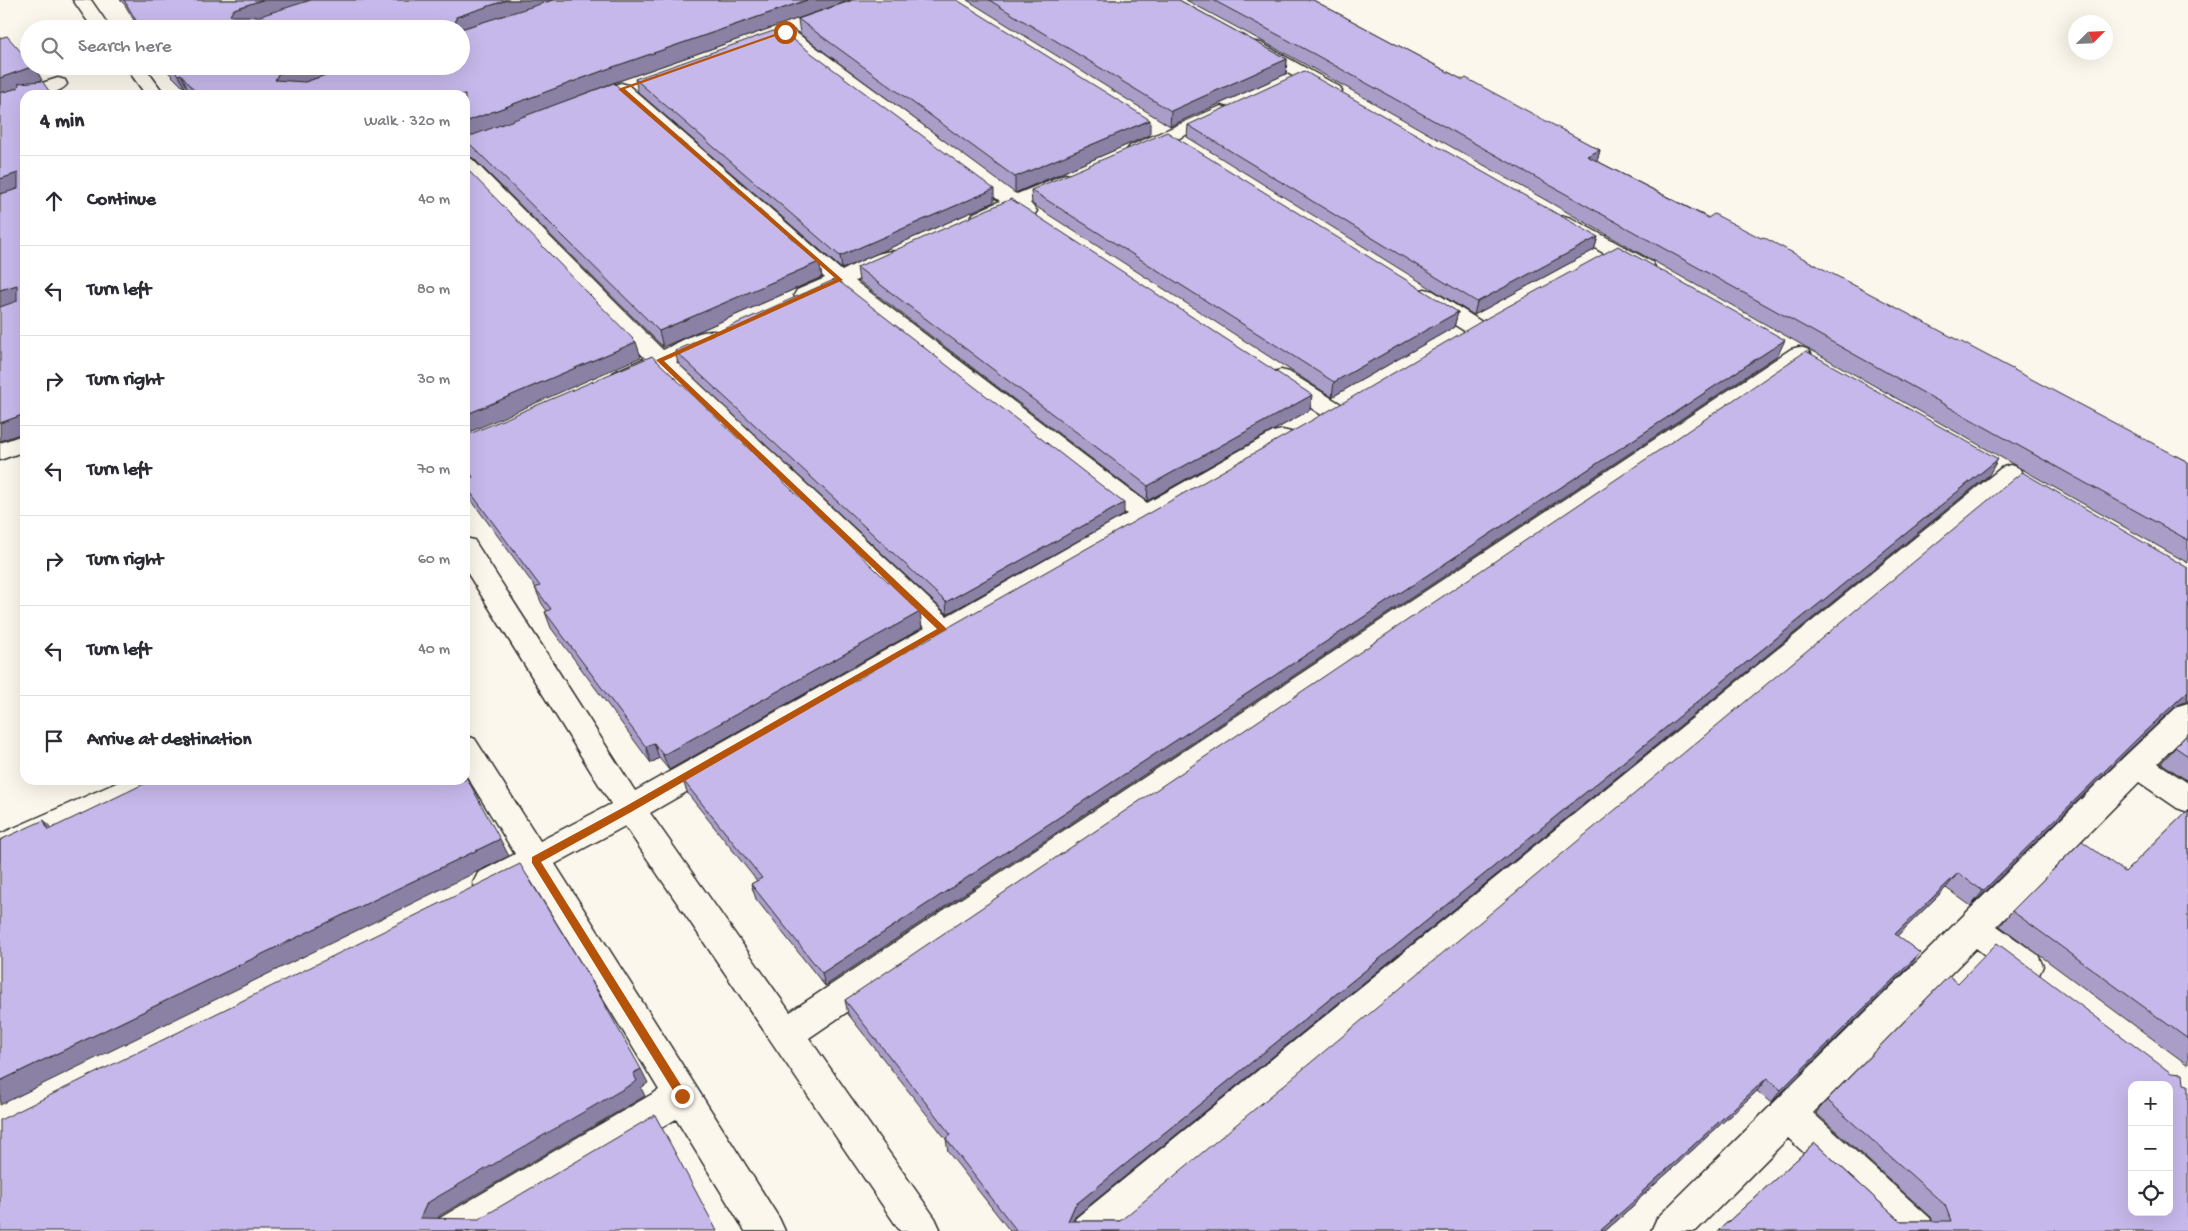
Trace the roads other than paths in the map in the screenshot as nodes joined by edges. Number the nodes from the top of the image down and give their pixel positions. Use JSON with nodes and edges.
{"nodes":[{"id":1,"x":82,"y":0,"type":"edge"},
{"id":2,"x":96,"y":20,"type":"edge"},
{"id":3,"x":784,"y":32,"type":"edge"},
{"id":4,"x":1236,"y":37,"type":"edge"},
{"id":5,"x":1304,"y":74,"type":"junction"},
{"id":6,"x":52,"y":75,"type":"edge"},
{"id":7,"x":141,"y":75,"type":"edge"},
{"id":8,"x":1277,"y":87,"type":"edge"},
{"id":9,"x":61,"y":89,"type":"edge"},
{"id":10,"x":621,"y":89,"type":"edge"},
{"id":11,"x":152,"y":90,"type":"edge"},
{"id":12,"x":20,"y":98,"type":"edge"},
{"id":13,"x":1347,"y":99,"type":"edge"},
{"id":14,"x":0,"y":102,"type":"edge"},
{"id":15,"x":1241,"y":103,"type":"edge"},
{"id":16,"x":1114,"y":160,"type":"edge"},
{"id":17,"x":470,"y":168,"type":"edge"},
{"id":18,"x":1087,"y":171,"type":"edge"},
{"id":19,"x":1013,"y":203,"type":"junction"},
{"id":20,"x":1545,"y":211,"type":"edge"},
{"id":21,"x":1046,"y":224,"type":"edge"},
{"id":22,"x":959,"y":227,"type":"edge"},
{"id":23,"x":913,"y":247,"type":"edge"},
{"id":24,"x":1613,"y":250,"type":"junction"},
{"id":25,"x":1587,"y":264,"type":"edge"},
{"id":26,"x":1664,"y":278,"type":"edge"},
{"id":27,"x":840,"y":280,"type":"junction"},
{"id":28,"x":1408,"y":286,"type":"edge"},
{"id":29,"x":786,"y":304,"type":"edge"},
{"id":30,"x":1500,"y":312,"type":"edge"},
{"id":31,"x":1474,"y":327,"type":"junction"},
{"id":32,"x":732,"y":328,"type":"edge"},
{"id":33,"x":1449,"y":342,"type":"edge"},
{"id":34,"x":1799,"y":354,"type":"edge"},
{"id":35,"x":660,"y":360,"type":"junction"},
{"id":36,"x":1267,"y":367,"type":"edge"},
{"id":37,"x":607,"y":384,"type":"edge"},
{"id":38,"x":1357,"y":395,"type":"edge"},
{"id":39,"x":1332,"y":410,"type":"junction"},
{"id":40,"x":20,"y":444,"type":"edge"},
{"id":41,"x":0,"y":452,"type":"edge"},
{"id":42,"x":2010,"y":474,"type":"dead end"},
{"id":43,"x":1146,"y":514,"type":"junction"},
{"id":44,"x":470,"y":555,"type":"edge"},
{"id":45,"x":943,"y":629,"type":"junction"},
{"id":46,"x":2188,"y":714,"type":"edge"},
{"id":47,"x":470,"y":756,"type":"edge"},
{"id":48,"x":2136,"y":765,"type":"junction"},
{"id":49,"x":143,"y":785,"type":"edge"},
{"id":50,"x":2188,"y":799,"type":"edge"},
{"id":51,"x":630,"y":809,"type":"junction"},
{"id":52,"x":0,"y":848,"type":"edge"},
{"id":53,"x":535,"y":860,"type":"junction"},
{"id":54,"x":464,"y":896,"type":"edge"},
{"id":55,"x":1975,"y":928,"type":"junction"},
{"id":56,"x":2046,"y":981,"type":"edge"},
{"id":57,"x":786,"y":1034,"type":"junction"},
{"id":58,"x":682,"y":1096,"type":"junction"},
{"id":59,"x":1788,"y":1114,"type":"junction"},
{"id":60,"x":454,"y":1231,"type":"edge"},
{"id":61,"x":766,"y":1231,"type":"edge"},
{"id":62,"x":922,"y":1231,"type":"edge"},
{"id":63,"x":1089,"y":1231,"type":"edge"},
{"id":64,"x":1670,"y":1231,"type":"edge"},
{"id":65,"x":1917,"y":1231,"type":"edge"}],
"edges":[{"from":1,"to":2,"type":"street"},
{"from":3,"to":19,"type":"street"},
{"from":4,"to":5,"type":"street"},
{"from":5,"to":8,"type":"street"},
{"from":5,"to":13,"type":"street"},
{"from":6,"to":9,"type":"street"},
{"from":7,"to":11,"type":"street"},
{"from":10,"to":27,"type":"street"},
{"from":12,"to":14,"type":"street"},
{"from":15,"to":16,"type":"street"},
{"from":17,"to":35,"type":"street"},
{"from":18,"to":19,"type":"street"},
{"from":19,"to":21,"type":"street"},
{"from":19,"to":22,"type":"street"},
{"from":20,"to":24,"type":"street"},
{"from":23,"to":27,"type":"street"},
{"from":24,"to":25,"type":"street"},
{"from":24,"to":26,"type":"street"},
{"from":27,"to":29,"type":"street"},
{"from":27,"to":43,"type":"street"},
{"from":28,"to":31,"type":"street"},
{"from":30,"to":31,"type":"street"},
{"from":31,"to":33,"type":"street"},
{"from":32,"to":35,"type":"street"},
{"from":34,"to":57,"type":"street"},
{"from":35,"to":37,"type":"street"},
{"from":35,"to":45,"type":"street"},
{"from":36,"to":39,"type":"street"},
{"from":38,"to":39,"type":"street"},
{"from":39,"to":43,"type":"street"},
{"from":40,"to":41,"type":"street"},
{"from":42,"to":63,"type":"street"},
{"from":43,"to":45,"type":"street"},
{"from":44,"to":51,"type":"street"},
{"from":45,"to":51,"type":"street"},
{"from":46,"to":48,"type":"street"},
{"from":47,"to":53,"type":"street"},
{"from":48,"to":50,"type":"street"},
{"from":48,"to":55,"type":"street"},
{"from":49,"to":52,"type":"street"},
{"from":51,"to":53,"type":"street"},
{"from":51,"to":57,"type":"street"},
{"from":53,"to":54,"type":"street"},
{"from":53,"to":58,"type":"street"},
{"from":55,"to":56,"type":"street"},
{"from":55,"to":59,"type":"street"},
{"from":57,"to":62,"type":"street"},
{"from":58,"to":60,"type":"street"},
{"from":58,"to":61,"type":"street"},
{"from":59,"to":64,"type":"street"},
{"from":59,"to":65,"type":"street"}]}
